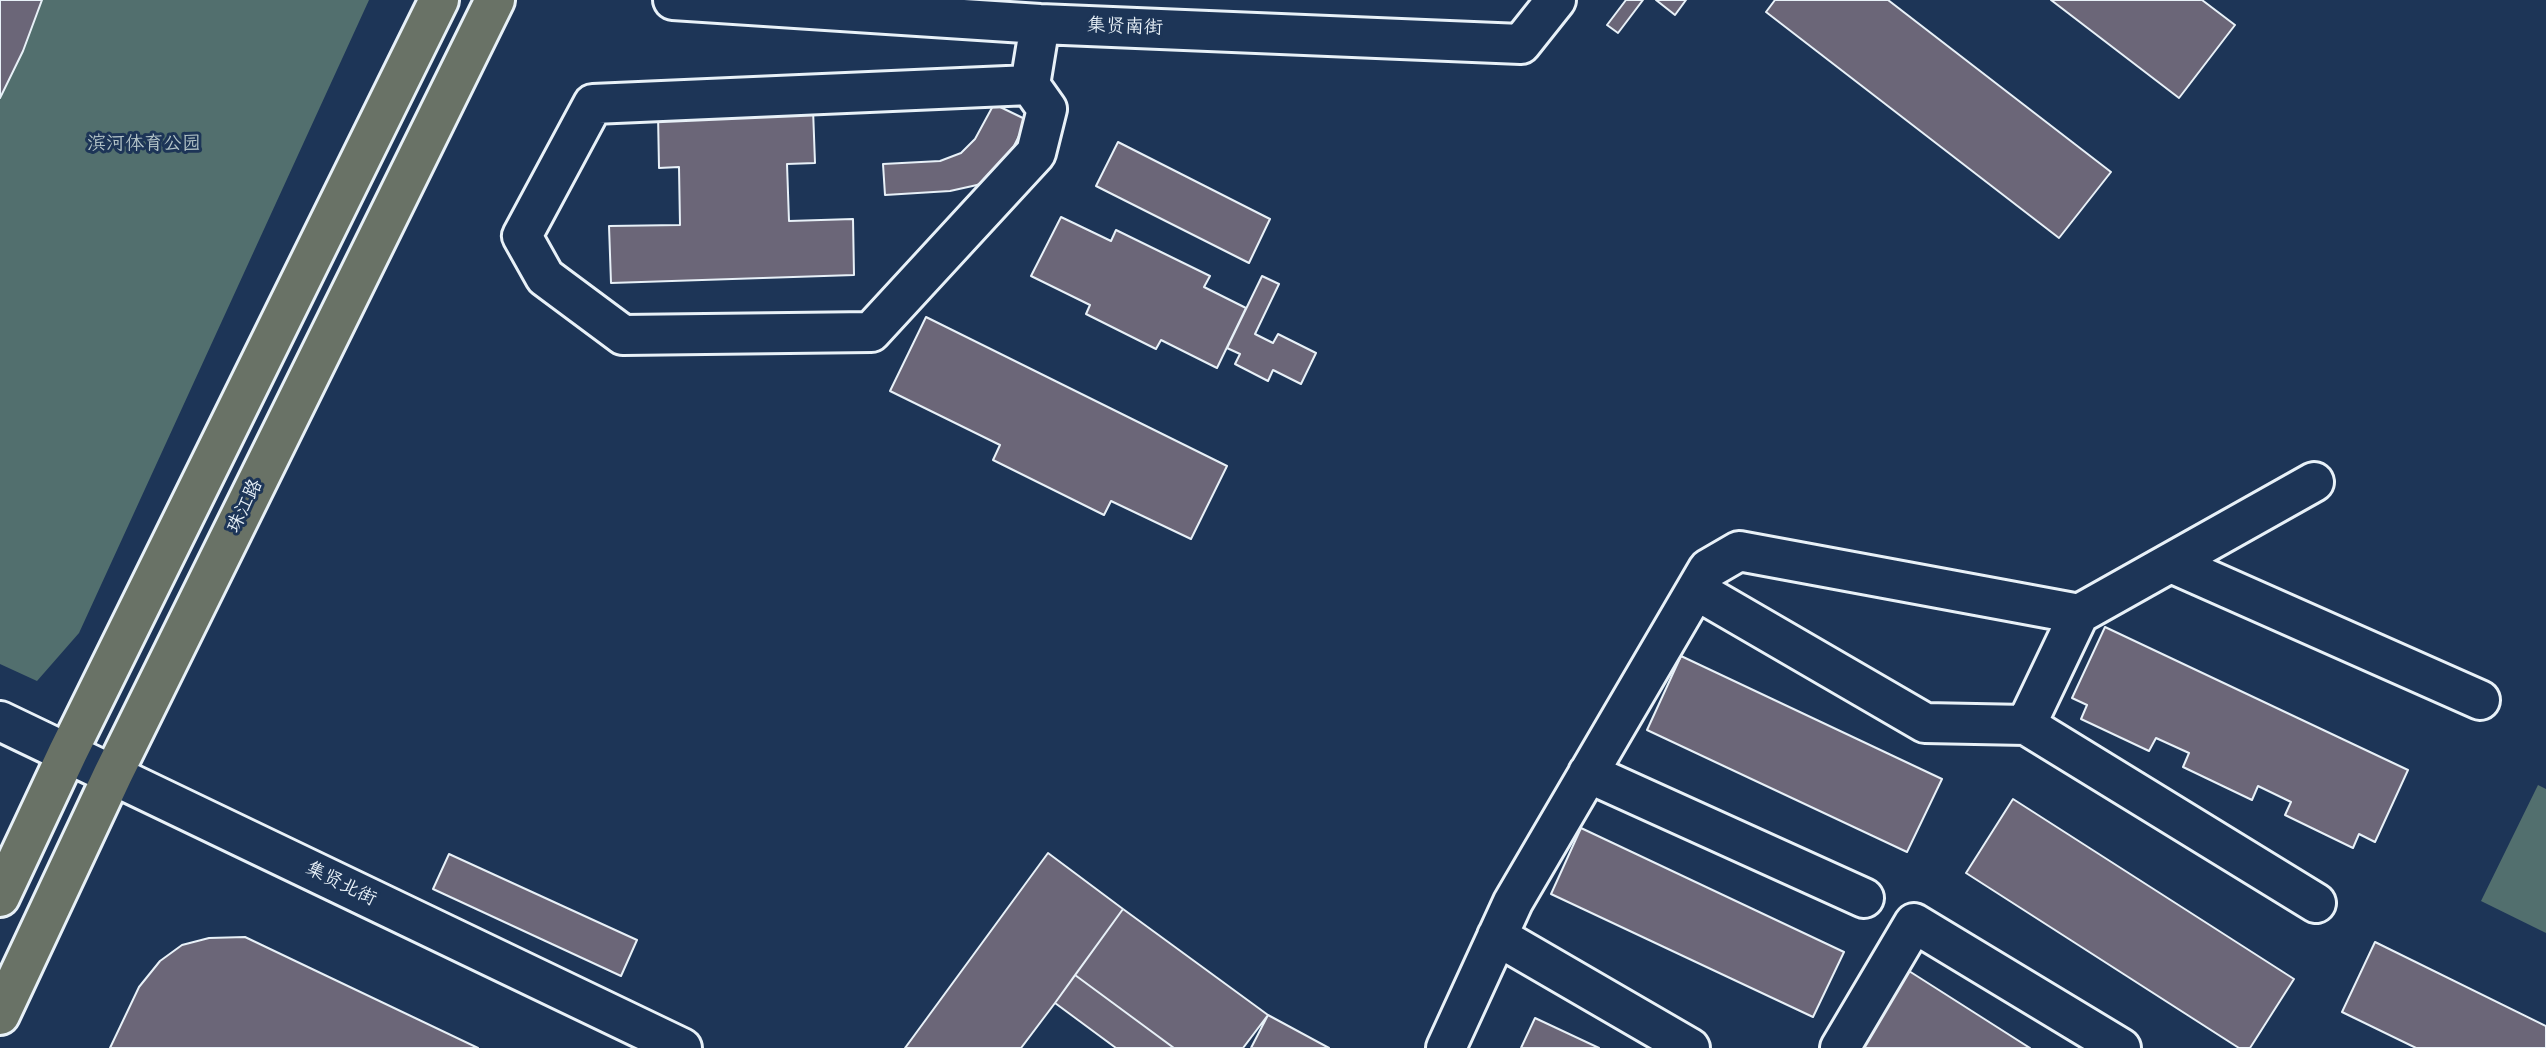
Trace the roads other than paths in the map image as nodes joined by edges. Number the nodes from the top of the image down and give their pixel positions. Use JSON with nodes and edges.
{"nodes":[{"id":1,"x":439,"y":0,"type":"edge"},
{"id":2,"x":495,"y":0,"type":"edge"},
{"id":3,"x":673,"y":0,"type":"edge"},
{"id":4,"x":1556,"y":0,"type":"edge"},
{"id":5,"x":1040,"y":23,"type":"junction"},
{"id":6,"x":1030,"y":85,"type":"junction"},
{"id":7,"x":2314,"y":482,"type":"dead end"},
{"id":8,"x":2171,"y":562,"type":"junction"},
{"id":9,"x":1696,"y":590,"type":"junction"},
{"id":10,"x":2079,"y":614,"type":"junction"},
{"id":11,"x":2480,"y":699,"type":"dead end"},
{"id":12,"x":0,"y":720,"type":"edge"},
{"id":13,"x":2025,"y":725,"type":"junction"},
{"id":14,"x":68,"y":752,"type":"junction"},
{"id":15,"x":1588,"y":773,"type":"junction"},
{"id":16,"x":113,"y":774,"type":"junction"},
{"id":17,"x":0,"y":897,"type":"edge"},
{"id":18,"x":1864,"y":898,"type":"dead end"},
{"id":19,"x":2316,"y":903,"type":"dead end"},
{"id":20,"x":1497,"y":936,"type":"junction"},
{"id":21,"x":0,"y":1015,"type":"edge"},
{"id":22,"x":682,"y":1048,"type":"edge"},
{"id":23,"x":1446,"y":1048,"type":"edge"},
{"id":24,"x":1690,"y":1048,"type":"edge"},
{"id":25,"x":1840,"y":1048,"type":"edge"},
{"id":26,"x":2121,"y":1048,"type":"edge"}],
"edges":[{"from":1,"to":14,"type":"main road"},
{"from":2,"to":16,"type":"main road","name":"珠江路"},
{"from":3,"to":5,"type":"street","name":"集贤南街"},
{"from":4,"to":5,"type":"street","name":"集贤南街"},
{"from":5,"to":6,"type":"street"},
{"from":6,"to":6,"type":"street"},
{"from":7,"to":8,"type":"street"},
{"from":8,"to":10,"type":"street"},
{"from":8,"to":11,"type":"street"},
{"from":9,"to":10,"type":"street"},
{"from":9,"to":13,"type":"street"},
{"from":9,"to":15,"type":"street"},
{"from":10,"to":13,"type":"street"},
{"from":12,"to":14,"type":"street","name":"集贤北街"},
{"from":13,"to":19,"type":"street"},
{"from":14,"to":16,"type":"street","name":"集贤北街"},
{"from":14,"to":17,"type":"main road"},
{"from":15,"to":18,"type":"street"},
{"from":15,"to":20,"type":"street"},
{"from":16,"to":21,"type":"main road","name":"珠江路"},
{"from":16,"to":22,"type":"street","name":"集贤北街"},
{"from":20,"to":23,"type":"street"},
{"from":20,"to":24,"type":"street"},
{"from":25,"to":26,"type":"street"}]}
